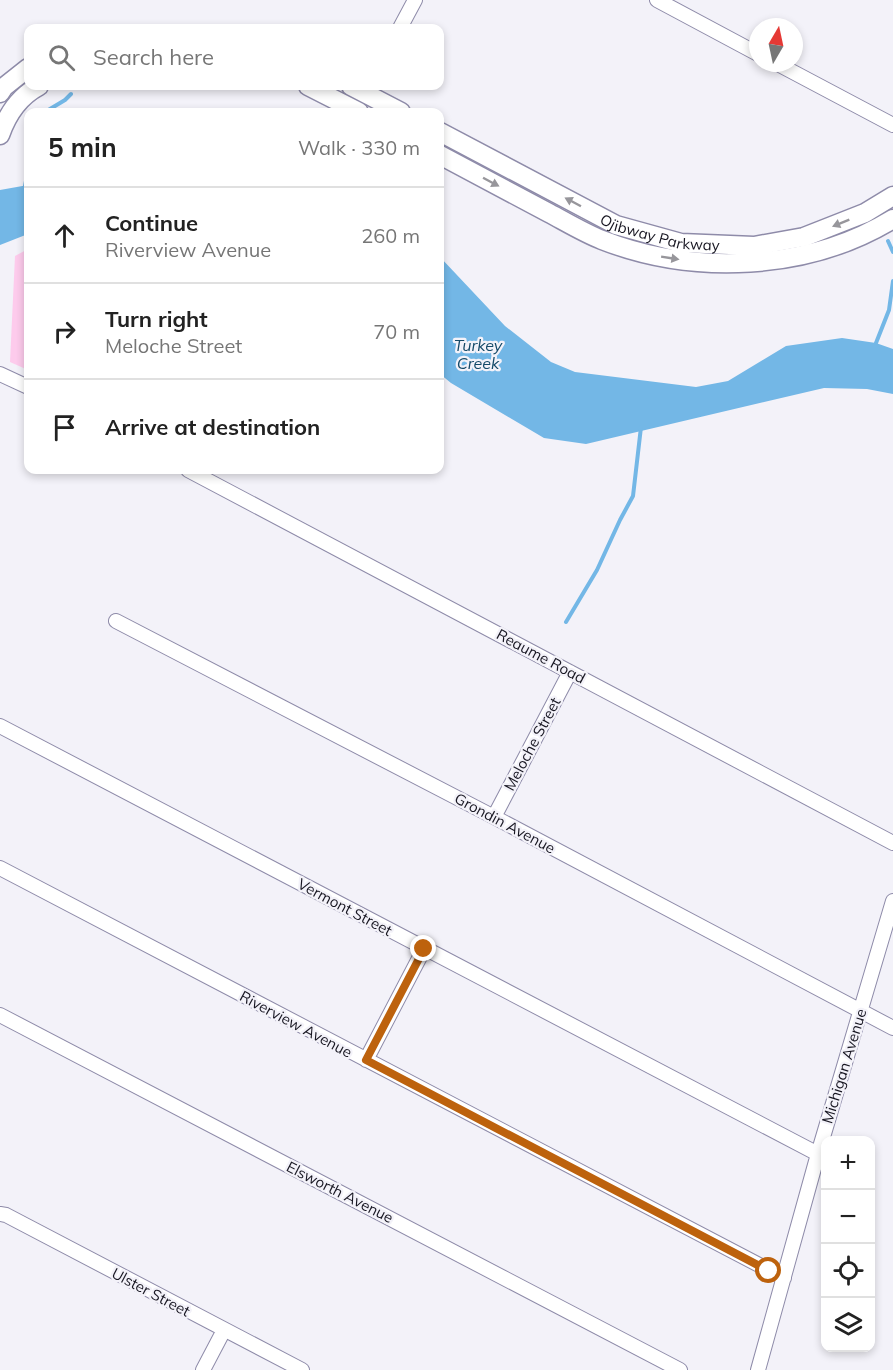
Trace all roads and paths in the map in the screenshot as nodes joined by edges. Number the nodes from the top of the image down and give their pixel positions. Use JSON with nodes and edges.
{"nodes":[{"id":1,"x":415,"y":0,"type":"edge"},
{"id":2,"x":657,"y":0,"type":"edge"},
{"id":3,"x":402,"y":24,"type":"edge"},
{"id":4,"x":749,"y":49,"type":"edge"},
{"id":5,"x":24,"y":71,"type":"edge"},
{"id":6,"x":793,"y":72,"type":"edge"},
{"id":7,"x":1,"y":87,"type":"edge"},
{"id":8,"x":30,"y":90,"type":"edge"},
{"id":9,"x":316,"y":90,"type":"edge"},
{"id":10,"x":362,"y":90,"type":"edge"},
{"id":11,"x":365,"y":90,"type":"edge"},
{"id":12,"x":18,"y":102,"type":"junction"},
{"id":13,"x":350,"y":108,"type":"edge"},
{"id":14,"x":359,"y":108,"type":"edge"},
{"id":15,"x":394,"y":108,"type":"edge"},
{"id":16,"x":893,"y":125,"type":"edge"},
{"id":17,"x":444,"y":134,"type":"edge"},
{"id":18,"x":0,"y":135,"type":"edge"},
{"id":19,"x":444,"y":157,"type":"edge"},
{"id":20,"x":893,"y":196,"type":"edge"},
{"id":21,"x":893,"y":219,"type":"edge"},
{"id":22,"x":0,"y":375,"type":"edge"},
{"id":23,"x":24,"y":385,"type":"edge"},
{"id":24,"x":196,"y":474,"type":"edge"},
{"id":25,"x":116,"y":621,"type":"dead end"},
{"id":26,"x":570,"y":672,"type":"junction"},
{"id":27,"x":0,"y":726,"type":"edge"},
{"id":28,"x":494,"y":817,"type":"junction"},
{"id":29,"x":893,"y":843,"type":"edge"},
{"id":30,"x":0,"y":868,"type":"edge"},
{"id":31,"x":893,"y":901,"type":"edge"},
{"id":32,"x":424,"y":949,"type":"junction"},
{"id":33,"x":861,"y":1011,"type":"junction"},
{"id":34,"x":0,"y":1015,"type":"edge"},
{"id":35,"x":893,"y":1028,"type":"edge"},
{"id":36,"x":366,"y":1060,"type":"junction"},
{"id":37,"x":818,"y":1154,"type":"junction"},
{"id":38,"x":0,"y":1214,"type":"edge"},
{"id":39,"x":784,"y":1278,"type":"junction"},
{"id":40,"x":224,"y":1330,"type":"junction"},
{"id":41,"x":203,"y":1370,"type":"edge"},
{"id":42,"x":302,"y":1370,"type":"edge"},
{"id":43,"x":680,"y":1370,"type":"edge"},
{"id":44,"x":758,"y":1370,"type":"edge"}],
"edges":[{"from":1,"to":3,"type":"street"},
{"from":2,"to":4,"type":"street"},
{"from":5,"to":7,"type":"main road"},
{"from":6,"to":16,"type":"street"},
{"from":7,"to":12,"type":"street"},
{"from":8,"to":12,"type":"main road"},
{"from":9,"to":13,"type":"main road"},
{"from":10,"to":14,"type":"street"},
{"from":11,"to":15,"type":"main road"},
{"from":12,"to":18,"type":"main road"},
{"from":20,"to":17,"type":"main road","name":"Ojibway Parkway","one_way":true},
{"from":19,"to":21,"type":"main road","name":"Ojibway Parkway","one_way":true},
{"from":22,"to":23,"type":"street"},
{"from":24,"to":26,"type":"street","name":"Reaume Road"},
{"from":25,"to":28,"type":"street","name":"Grondin Avenue"},
{"from":26,"to":28,"type":"street","name":"Meloche Street"},
{"from":26,"to":29,"type":"street","name":"Reaume Road"},
{"from":27,"to":32,"type":"street","name":"Vermont Street"},
{"from":28,"to":33,"type":"street","name":"Grondin Avenue"},
{"from":30,"to":36,"type":"street","name":"Riverview Avenue"},
{"from":31,"to":33,"type":"street","name":"Michigan Avenue"},
{"from":32,"to":36,"type":"street"},
{"from":32,"to":37,"type":"street","name":"Vermont Street"},
{"from":33,"to":35,"type":"street","name":"Grondin Avenue"},
{"from":33,"to":37,"type":"street","name":"Michigan Avenue"},
{"from":34,"to":43,"type":"street","name":"Elsworth Avenue"},
{"from":36,"to":39,"type":"street","name":"Riverview Avenue"},
{"from":37,"to":39,"type":"street","name":"Michigan Avenue"},
{"from":38,"to":40,"type":"street","name":"Ulster Street"},
{"from":39,"to":44,"type":"street","name":"Michigan Avenue"},
{"from":40,"to":41,"type":"street"},
{"from":40,"to":42,"type":"street","name":"Ulster Street"}]}
